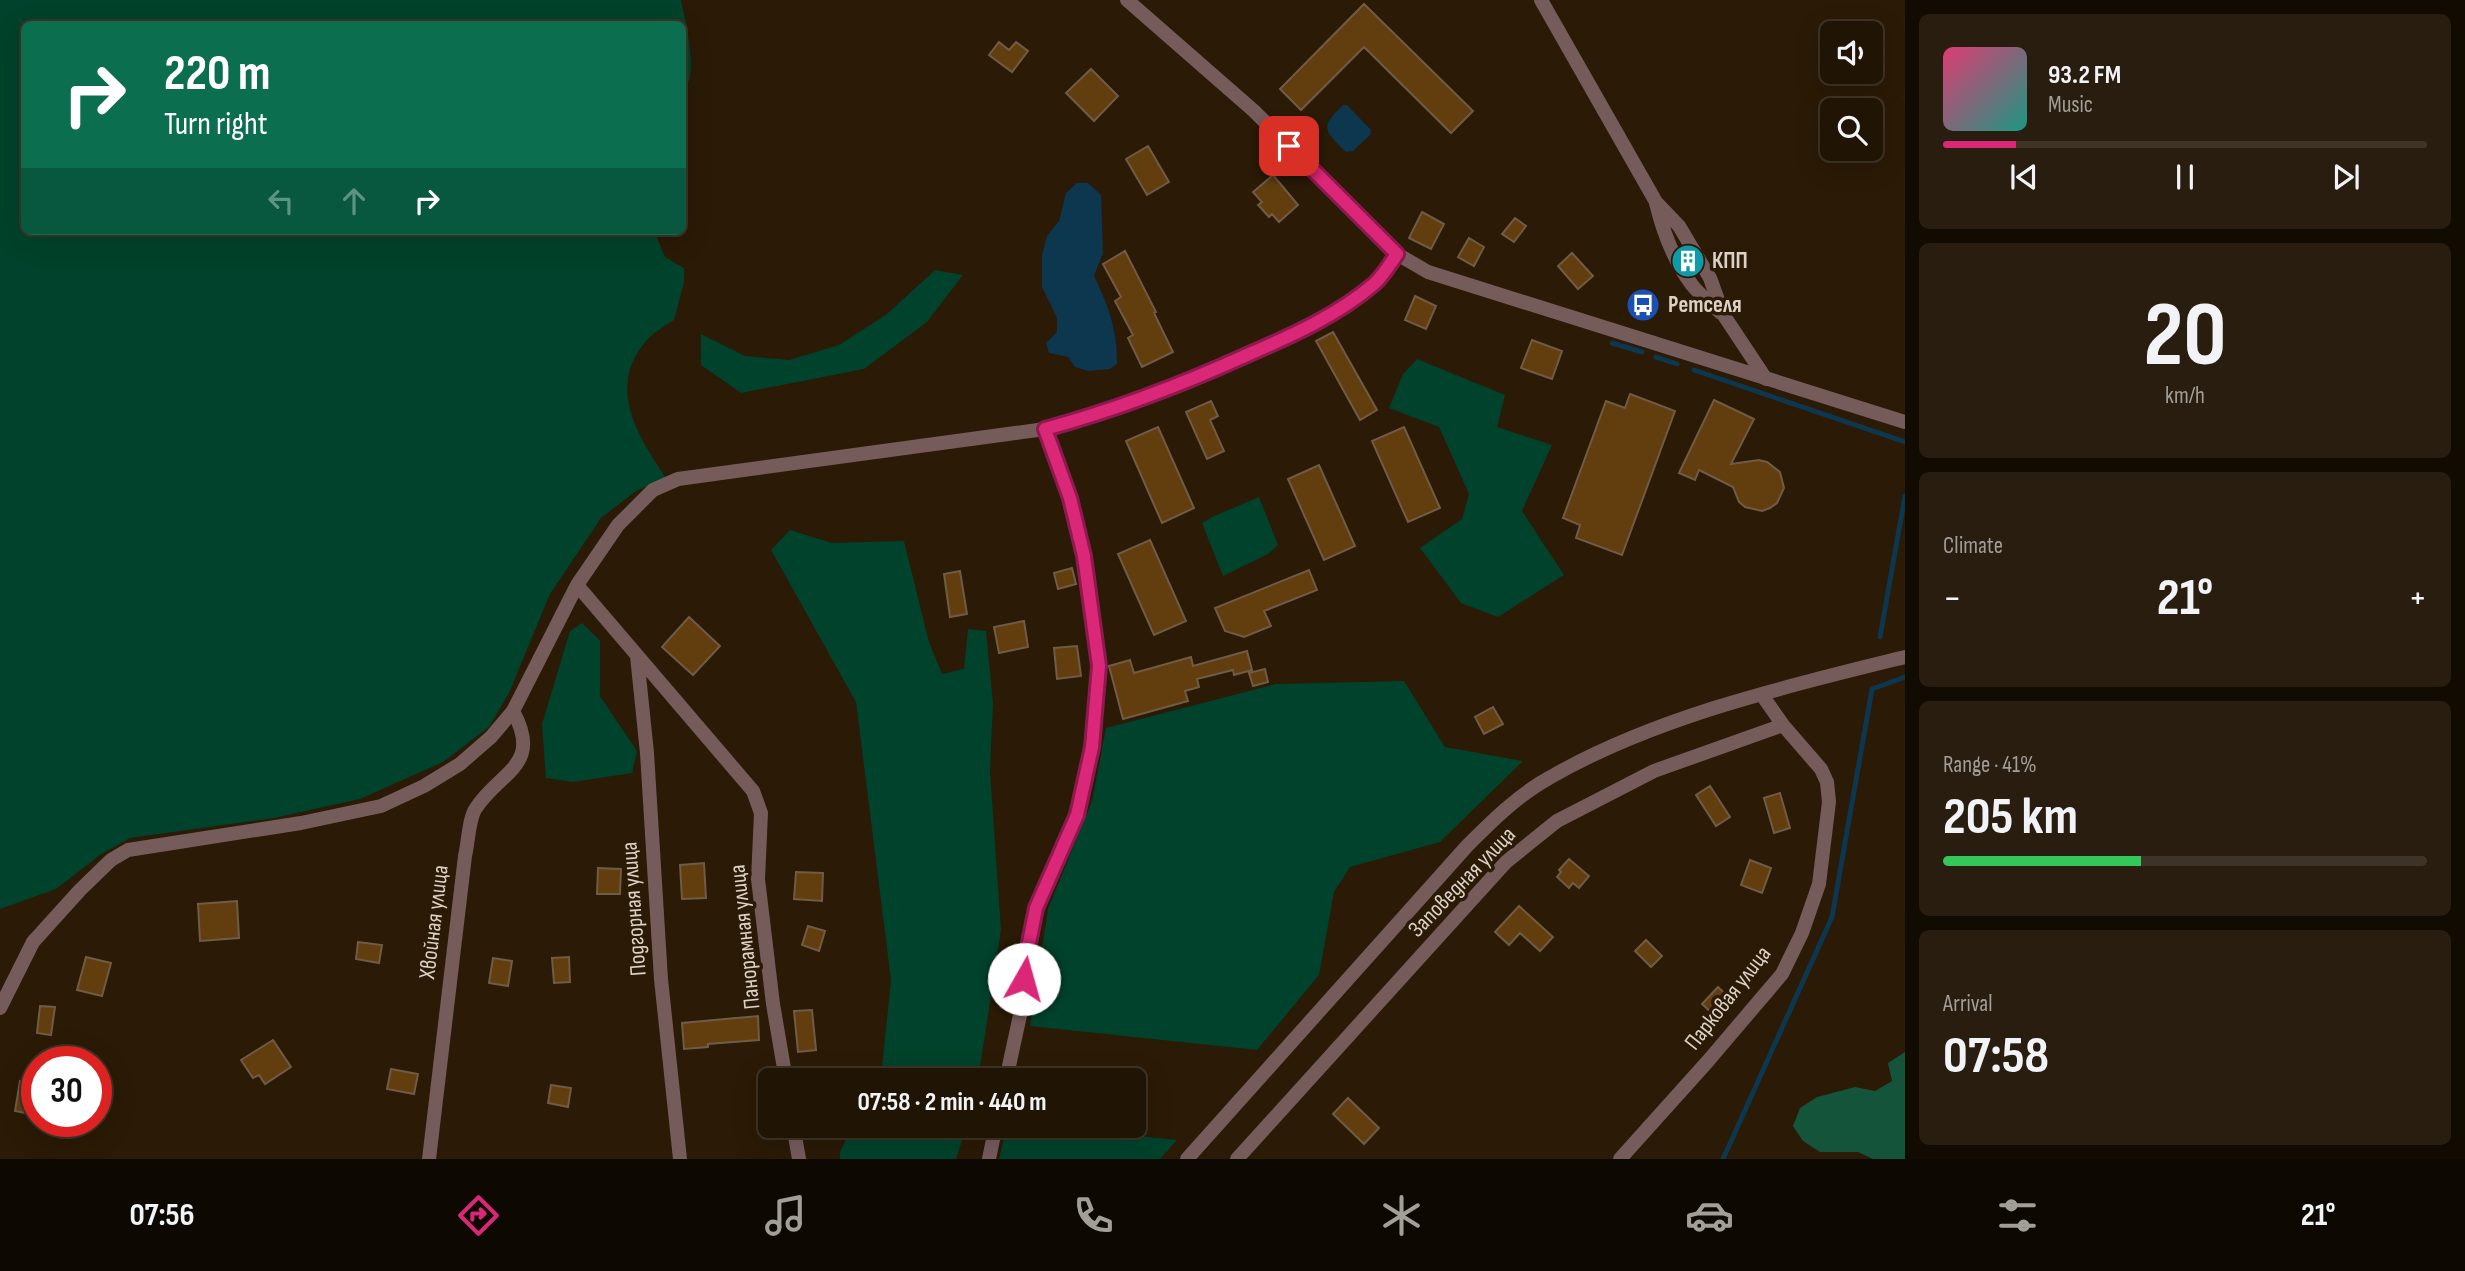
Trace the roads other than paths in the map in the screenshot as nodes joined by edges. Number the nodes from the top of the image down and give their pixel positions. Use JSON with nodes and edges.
{"nodes":[{"id":1,"x":1127,"y":0,"type":"edge"},
{"id":2,"x":1541,"y":0,"type":"edge"},
{"id":3,"x":1397,"y":254,"type":"junction"},
{"id":4,"x":1766,"y":379,"type":"junction"},
{"id":5,"x":1905,"y":422,"type":"edge"},
{"id":6,"x":1045,"y":429,"type":"junction"},
{"id":7,"x":577,"y":584,"type":"junction"},
{"id":8,"x":637,"y":656,"type":"junction"},
{"id":9,"x":1905,"y":657,"type":"edge"},
{"id":10,"x":1762,"y":695,"type":"junction"},
{"id":11,"x":513,"y":711,"type":"junction"},
{"id":12,"x":1783,"y":725,"type":"junction"},
{"id":13,"x":0,"y":1008,"type":"edge"},
{"id":14,"x":784,"y":1068,"type":"edge"},
{"id":15,"x":1009,"y":1068,"type":"edge"},
{"id":16,"x":795,"y":1138,"type":"edge"},
{"id":17,"x":993,"y":1138,"type":"edge"},
{"id":18,"x":429,"y":1159,"type":"edge"},
{"id":19,"x":680,"y":1159,"type":"edge"},
{"id":20,"x":799,"y":1159,"type":"edge"},
{"id":21,"x":989,"y":1159,"type":"edge"},
{"id":22,"x":1187,"y":1159,"type":"edge"},
{"id":23,"x":1237,"y":1159,"type":"edge"},
{"id":24,"x":1620,"y":1159,"type":"edge"}],
"edges":[{"from":1,"to":3,"type":"street"},
{"from":2,"to":4,"type":"street"},
{"from":3,"to":4,"type":"street"},
{"from":3,"to":6,"type":"street"},
{"from":4,"to":5,"type":"street"},
{"from":6,"to":7,"type":"street"},
{"from":6,"to":15,"type":"street"},
{"from":7,"to":8,"type":"street"},
{"from":7,"to":11,"type":"street"},
{"from":8,"to":14,"type":"street","name":"Панорамная улица"},
{"from":8,"to":19,"type":"street","name":"Подгорная улица"},
{"from":9,"to":10,"type":"street"},
{"from":10,"to":12,"type":"street","name":"Парковая улица"},
{"from":10,"to":22,"type":"street"},
{"from":11,"to":13,"type":"street"},
{"from":11,"to":18,"type":"street","name":"Хвойная улица"},
{"from":12,"to":23,"type":"street","name":"Заповедная улица"},
{"from":12,"to":24,"type":"street","name":"Парковая улица"},
{"from":16,"to":20,"type":"street"},
{"from":17,"to":21,"type":"street"}]}
